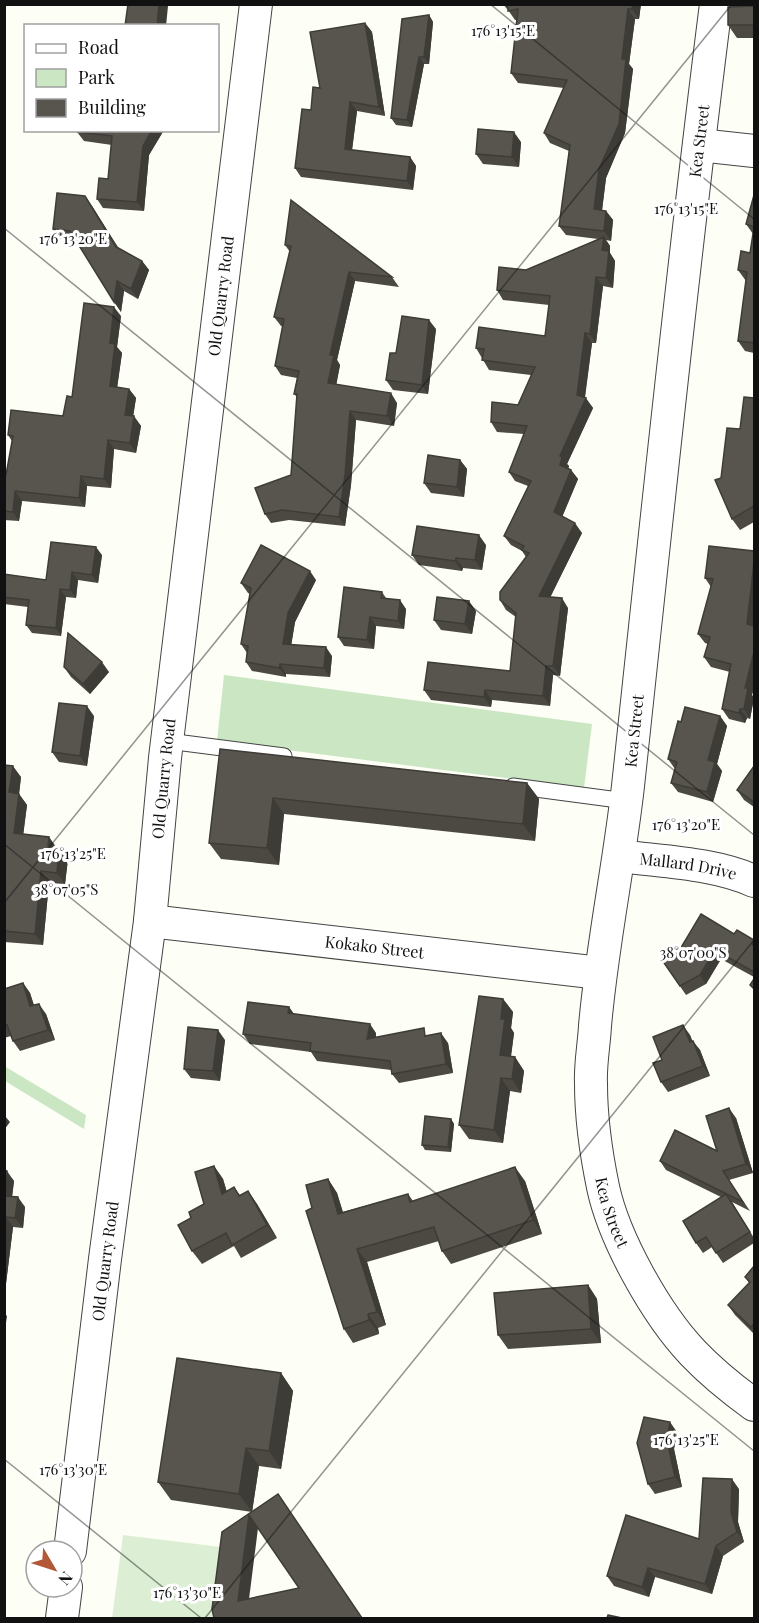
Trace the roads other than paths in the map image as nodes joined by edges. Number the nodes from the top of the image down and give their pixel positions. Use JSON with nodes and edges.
{"nodes":[{"id":1,"x":256,"y":4,"type":"edge"},
{"id":2,"x":716,"y":4,"type":"edge"},
{"id":3,"x":699,"y":145,"type":"junction"},
{"id":4,"x":754,"y":151,"type":"edge"},
{"id":5,"x":168,"y":741,"type":"junction"},
{"id":6,"x":294,"y":758,"type":"edge"},
{"id":7,"x":494,"y":784,"type":"edge"},
{"id":8,"x":626,"y":801,"type":"junction"},
{"id":9,"x":620,"y":856,"type":"junction"},
{"id":10,"x":754,"y":881,"type":"edge"},
{"id":11,"x":150,"y":921,"type":"junction"},
{"id":12,"x":600,"y":973,"type":"junction"},
{"id":13,"x":754,"y":1405,"type":"edge"},
{"id":14,"x":71,"y":1539,"type":"edge"},
{"id":15,"x":64,"y":1599,"type":"edge"},
{"id":16,"x":62,"y":1618,"type":"edge"}],
"edges":[{"from":1,"to":5,"type":"street","name":"Old Quarry Road"},
{"from":2,"to":3,"type":"street","name":"Kea Street"},
{"from":3,"to":4,"type":"street"},
{"from":3,"to":8,"type":"street","name":"Kea Street"},
{"from":5,"to":6,"type":"lane"},
{"from":5,"to":11,"type":"street","name":"Old Quarry Road"},
{"from":7,"to":8,"type":"lane"},
{"from":8,"to":9,"type":"street","name":"Kea Street"},
{"from":9,"to":10,"type":"street","name":"Mallard Drive"},
{"from":9,"to":12,"type":"street","name":"Kea Street"},
{"from":11,"to":12,"type":"street","name":"Kokako Street"},
{"from":11,"to":14,"type":"street","name":"Old Quarry Road"},
{"from":12,"to":13,"type":"street","name":"Kea Street"},
{"from":15,"to":16,"type":"street"}]}
